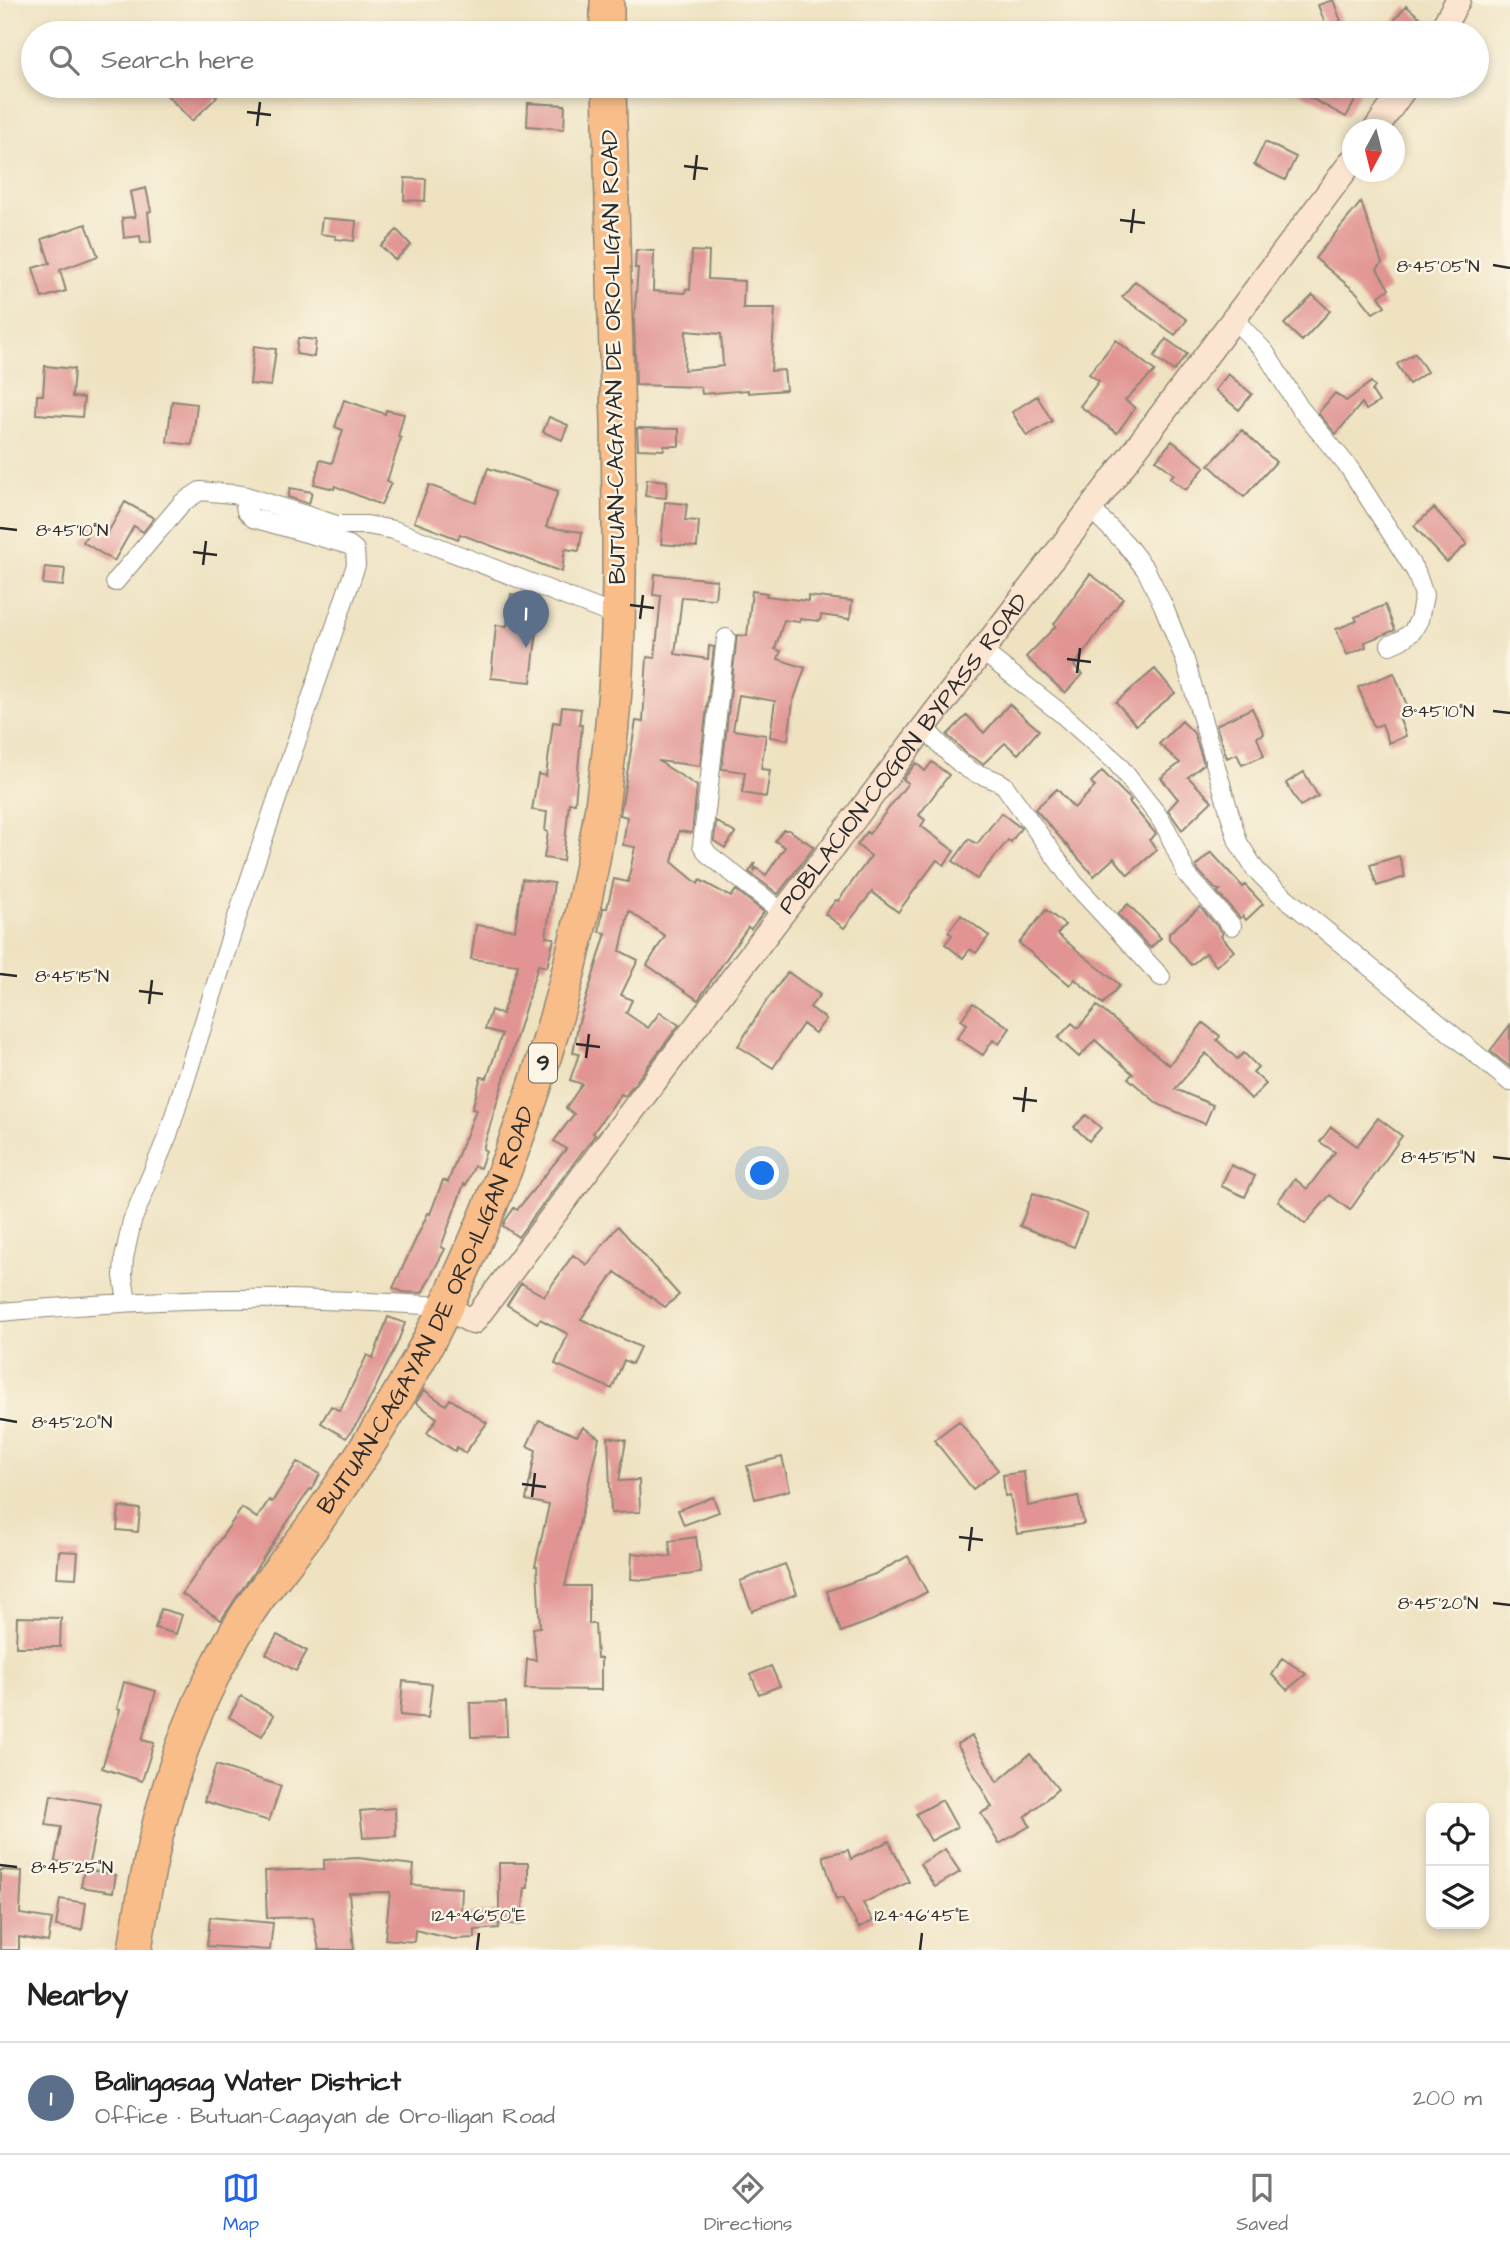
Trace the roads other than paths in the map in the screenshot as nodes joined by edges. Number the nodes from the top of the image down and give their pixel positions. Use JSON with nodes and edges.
{"nodes":[{"id":1,"x":607,"y":0,"type":"edge"},
{"id":2,"x":1458,"y":0,"type":"edge"},
{"id":3,"x":607,"y":21,"type":"edge"},
{"id":4,"x":1447,"y":21,"type":"edge"},
{"id":5,"x":609,"y":98,"type":"edge"},
{"id":6,"x":1398,"y":98,"type":"edge"},
{"id":7,"x":1383,"y":119,"type":"edge"},
{"id":8,"x":1342,"y":175,"type":"edge"},
{"id":9,"x":1233,"y":318,"type":"junction"},
{"id":10,"x":243,"y":495,"type":"junction"},
{"id":11,"x":1090,"y":508,"type":"junction"},
{"id":12,"x":115,"y":582,"type":"dead end"},
{"id":13,"x":619,"y":617,"type":"junction"},
{"id":14,"x":726,"y":638,"type":"dead end"},
{"id":15,"x":1390,"y":645,"type":"dead end"},
{"id":16,"x":982,"y":650,"type":"junction"},
{"id":17,"x":923,"y":727,"type":"junction"},
{"id":18,"x":782,"y":912,"type":"junction"},
{"id":19,"x":1232,"y":926,"type":"dead end"},
{"id":20,"x":1161,"y":977,"type":"dead end"},
{"id":21,"x":1510,"y":1082,"type":"edge"},
{"id":22,"x":127,"y":1302,"type":"junction"},
{"id":23,"x":444,"y":1306,"type":"junction"},
{"id":24,"x":0,"y":1312,"type":"edge"},
{"id":25,"x":135,"y":1950,"type":"edge"}],
"edges":[{"from":1,"to":3,"type":"highway"},
{"from":2,"to":4,"type":"main road"},
{"from":5,"to":13,"type":"highway","name":"BUTUAN-CAGAYAN DE ORO-ILIGAN ROAD","number":"9"},
{"from":6,"to":7,"type":"main road"},
{"from":8,"to":9,"type":"main road","name":"POBLACION-COGON BYPASS ROAD"},
{"from":9,"to":11,"type":"main road","name":"POBLACION-COGON BYPASS ROAD"},
{"from":9,"to":15,"type":"street"},
{"from":10,"to":12,"type":"street"},
{"from":10,"to":13,"type":"street"},
{"from":10,"to":22,"type":"street"},
{"from":11,"to":16,"type":"main road","name":"POBLACION-COGON BYPASS ROAD"},
{"from":11,"to":21,"type":"street"},
{"from":13,"to":23,"type":"highway","name":"BUTUAN-CAGAYAN DE ORO-ILIGAN ROAD","number":"9"},
{"from":14,"to":18,"type":"street"},
{"from":16,"to":17,"type":"main road","name":"POBLACION-COGON BYPASS ROAD"},
{"from":16,"to":19,"type":"street"},
{"from":17,"to":18,"type":"main road","name":"POBLACION-COGON BYPASS ROAD"},
{"from":17,"to":20,"type":"street"},
{"from":18,"to":23,"type":"main road","name":"POBLACION-COGON BYPASS ROAD"},
{"from":22,"to":23,"type":"street"},
{"from":22,"to":24,"type":"street"},
{"from":23,"to":25,"type":"highway","name":"BUTUAN-CAGAYAN DE ORO-ILIGAN ROAD","number":"9"}]}
